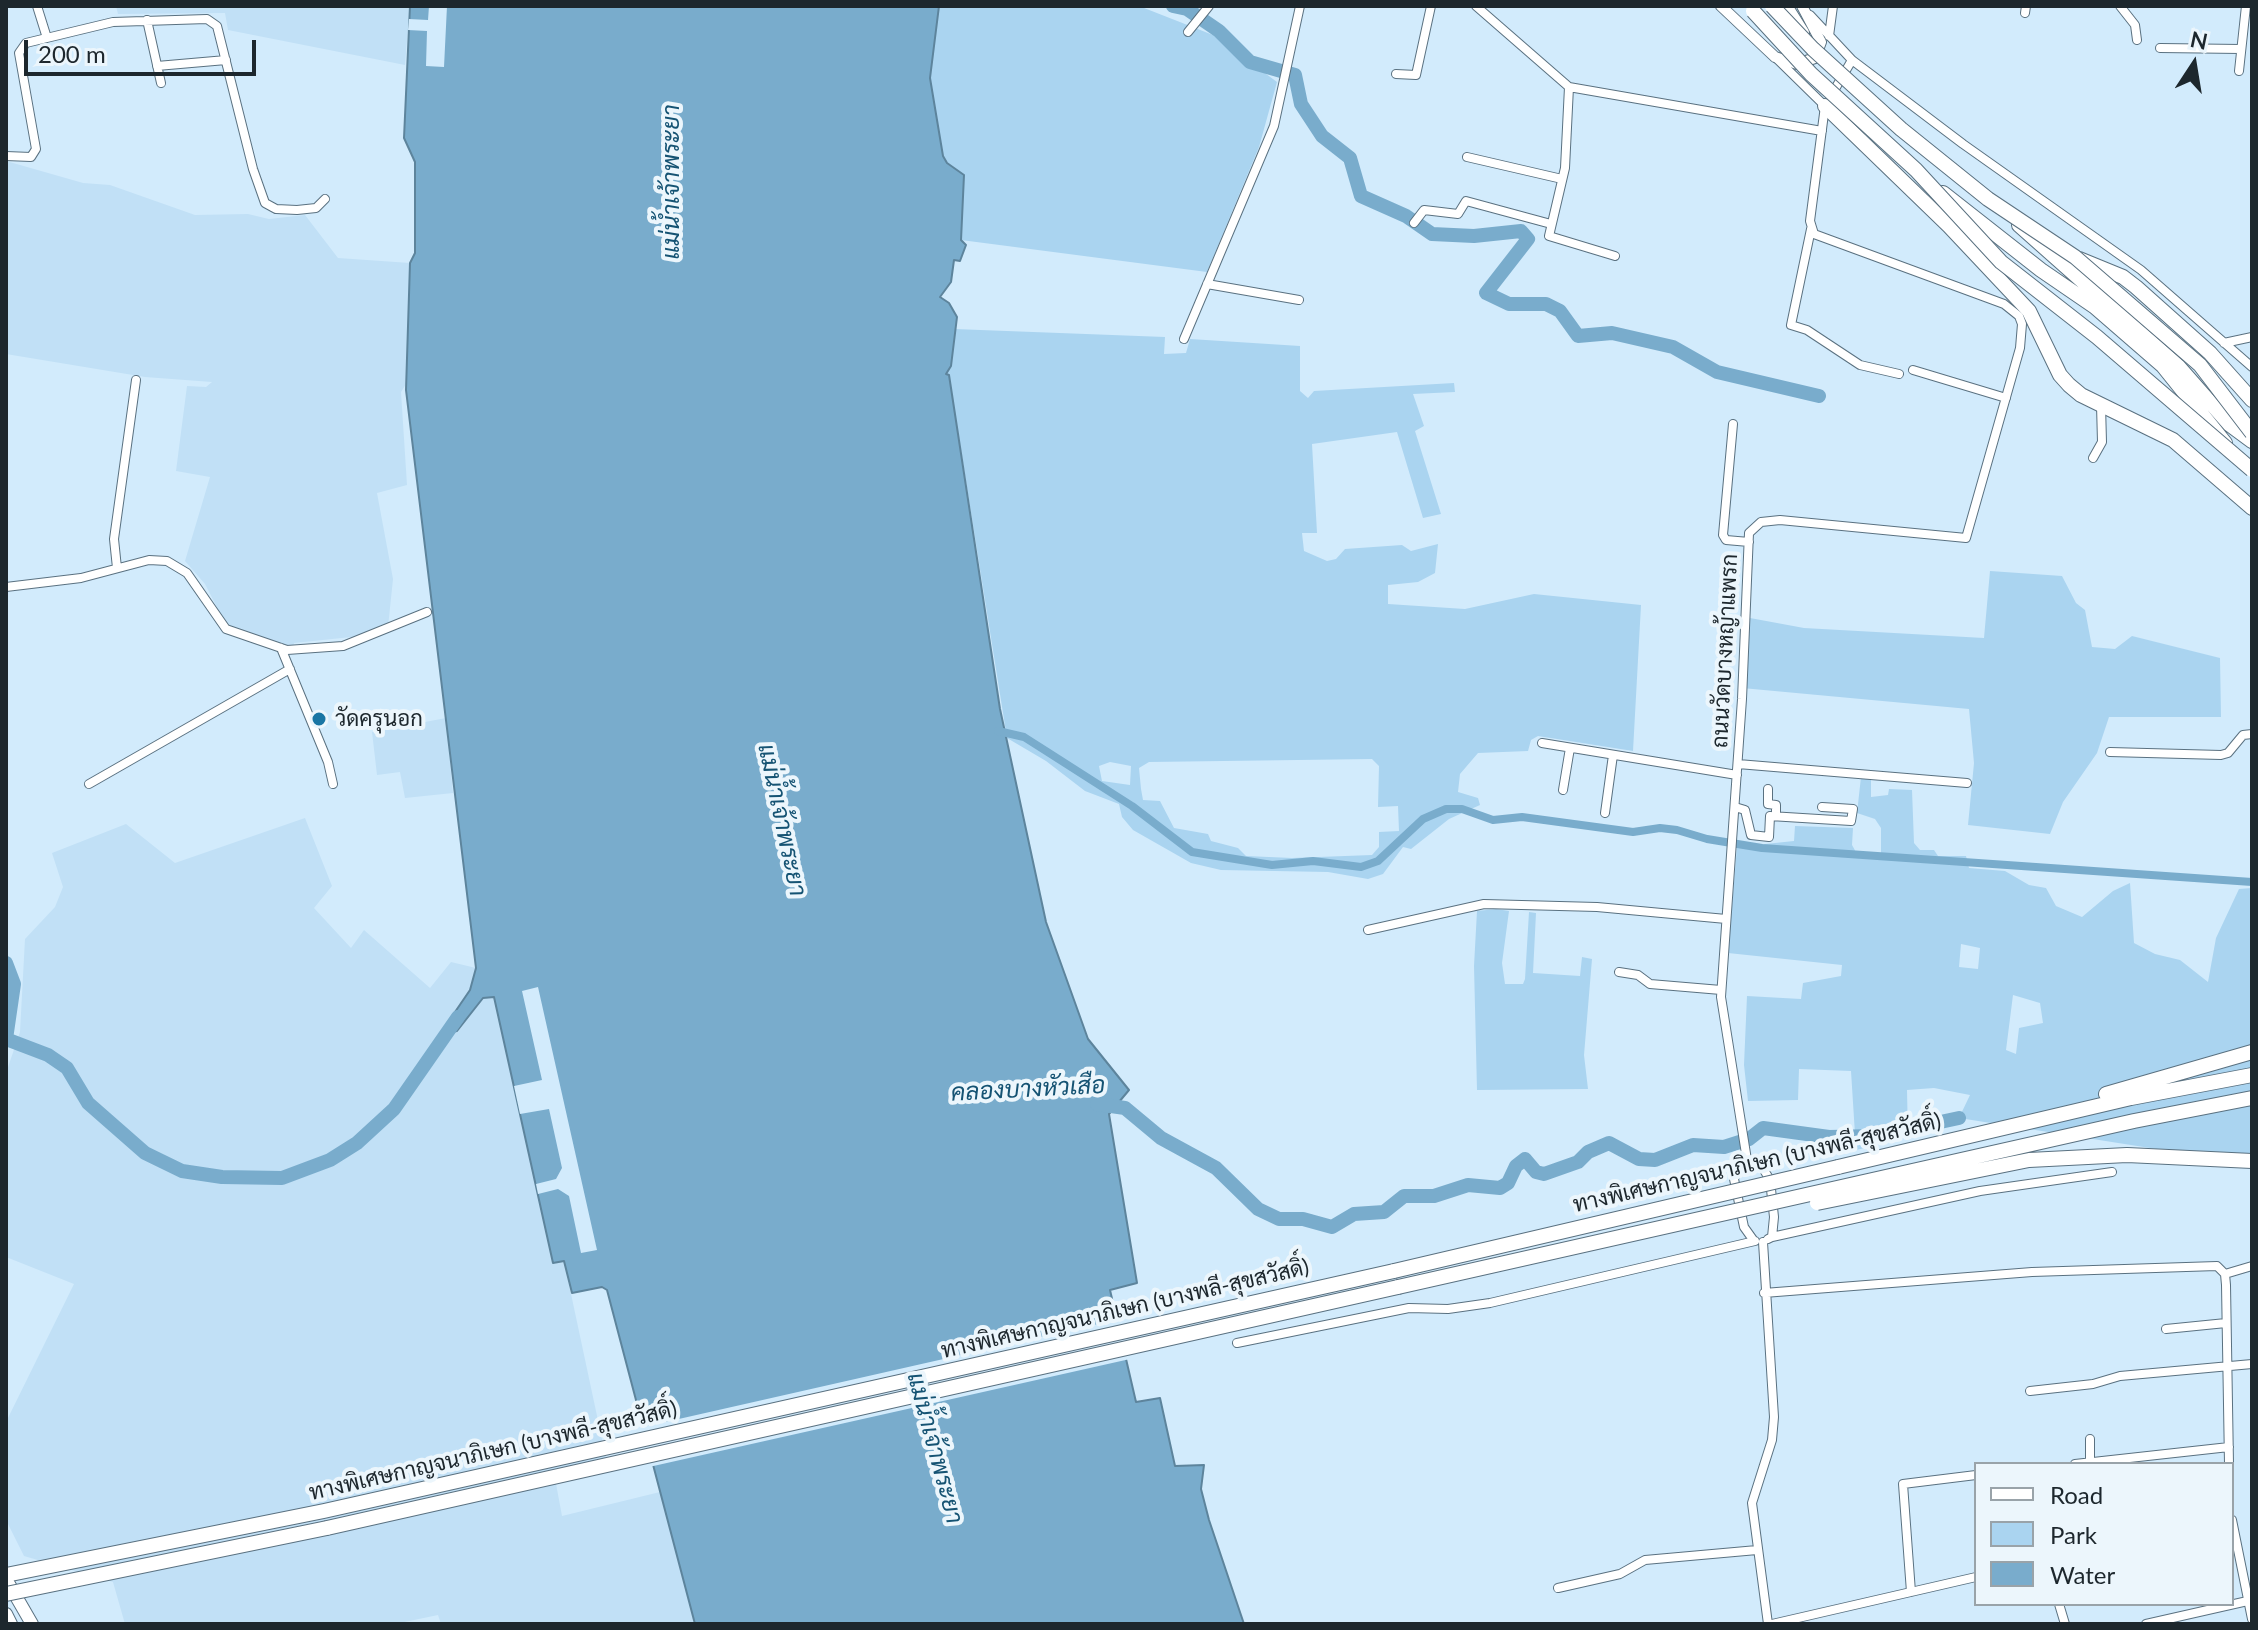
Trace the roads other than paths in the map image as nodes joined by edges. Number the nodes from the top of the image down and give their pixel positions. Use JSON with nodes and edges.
{"nodes":[{"id":1,"x":37,"y":6,"type":"edge"},
{"id":2,"x":1209,"y":6,"type":"edge"},
{"id":3,"x":1300,"y":6,"type":"edge"},
{"id":4,"x":1431,"y":6,"type":"edge"},
{"id":5,"x":1476,"y":6,"type":"edge"},
{"id":6,"x":1721,"y":6,"type":"edge"},
{"id":7,"x":1772,"y":6,"type":"edge"},
{"id":8,"x":1785,"y":6,"type":"edge"},
{"id":9,"x":1833,"y":6,"type":"edge"},
{"id":10,"x":2120,"y":6,"type":"edge"},
{"id":11,"x":2246,"y":6,"type":"edge"},
{"id":12,"x":1803,"y":7,"type":"edge"},
{"id":13,"x":1751,"y":8,"type":"edge"},
{"id":14,"x":147,"y":20,"type":"junction"},
{"id":15,"x":1189,"y":29,"type":"dead end"},
{"id":16,"x":1829,"y":36,"type":"junction"},
{"id":17,"x":47,"y":38,"type":"junction"},
{"id":18,"x":2137,"y":40,"type":"dead end"},
{"id":19,"x":2160,"y":48,"type":"dead end"},
{"id":20,"x":1813,"y":49,"type":"junction"},
{"id":21,"x":2241,"y":49,"type":"junction"},
{"id":22,"x":1775,"y":57,"type":"junction"},
{"id":23,"x":226,"y":60,"type":"junction"},
{"id":24,"x":1852,"y":60,"type":"junction"},
{"id":25,"x":157,"y":66,"type":"junction"},
{"id":26,"x":2239,"y":71,"type":"dead end"},
{"id":27,"x":1396,"y":74,"type":"dead end"},
{"id":28,"x":161,"y":83,"type":"dead end"},
{"id":29,"x":1569,"y":87,"type":"junction"},
{"id":30,"x":1825,"y":106,"type":"junction"},
{"id":31,"x":1822,"y":131,"type":"junction"},
{"id":32,"x":6,"y":156,"type":"edge"},
{"id":33,"x":1467,"y":157,"type":"dead end"},
{"id":34,"x":1916,"y":170,"type":"junction"},
{"id":35,"x":1562,"y":179,"type":"junction"},
{"id":36,"x":325,"y":199,"type":"dead end"},
{"id":37,"x":1988,"y":199,"type":"junction"},
{"id":38,"x":1414,"y":223,"type":"dead end"},
{"id":39,"x":1551,"y":224,"type":"junction"},
{"id":40,"x":1811,"y":229,"type":"junction"},
{"id":41,"x":1615,"y":256,"type":"dead end"},
{"id":42,"x":2075,"y":257,"type":"junction"},
{"id":43,"x":1207,"y":284,"type":"junction"},
{"id":44,"x":1299,"y":300,"type":"dead end"},
{"id":45,"x":2252,"y":337,"type":"edge"},
{"id":46,"x":1184,"y":339,"type":"dead end"},
{"id":47,"x":2224,"y":343,"type":"junction"},
{"id":48,"x":2252,"y":367,"type":"edge"},
{"id":49,"x":1913,"y":370,"type":"dead end"},
{"id":50,"x":1899,"y":374,"type":"dead end"},
{"id":51,"x":136,"y":380,"type":"dead end"},
{"id":52,"x":2006,"y":398,"type":"junction"},
{"id":53,"x":2252,"y":400,"type":"edge"},
{"id":54,"x":2101,"y":405,"type":"junction"},
{"id":55,"x":1733,"y":424,"type":"dead end"},
{"id":56,"x":2252,"y":433,"type":"edge"},
{"id":57,"x":2252,"y":441,"type":"edge"},
{"id":58,"x":2234,"y":456,"type":"junction"},
{"id":59,"x":2093,"y":458,"type":"dead end"},
{"id":60,"x":2252,"y":470,"type":"edge"},
{"id":61,"x":2252,"y":478,"type":"edge"},
{"id":62,"x":2252,"y":508,"type":"edge"},
{"id":63,"x":1749,"y":542,"type":"junction"},
{"id":64,"x":117,"y":568,"type":"junction"},
{"id":65,"x":6,"y":587,"type":"edge"},
{"id":66,"x":427,"y":612,"type":"dead end"},
{"id":67,"x":281,"y":648,"type":"junction"},
{"id":68,"x":290,"y":669,"type":"junction"},
{"id":69,"x":2252,"y":734,"type":"edge"},
{"id":70,"x":1542,"y":743,"type":"dead end"},
{"id":71,"x":1570,"y":748,"type":"junction"},
{"id":72,"x":2110,"y":752,"type":"dead end"},
{"id":73,"x":1613,"y":755,"type":"junction"},
{"id":74,"x":1738,"y":764,"type":"junction"},
{"id":75,"x":1737,"y":775,"type":"junction"},
{"id":76,"x":1967,"y":783,"type":"dead end"},
{"id":77,"x":89,"y":784,"type":"dead end"},
{"id":78,"x":333,"y":784,"type":"dead end"},
{"id":79,"x":1768,"y":789,"type":"dead end"},
{"id":80,"x":1563,"y":790,"type":"dead end"},
{"id":81,"x":1735,"y":807,"type":"junction"},
{"id":82,"x":1822,"y":807,"type":"dead end"},
{"id":83,"x":1605,"y":813,"type":"dead end"},
{"id":84,"x":1776,"y":816,"type":"junction"},
{"id":85,"x":1726,"y":919,"type":"junction"},
{"id":86,"x":1368,"y":930,"type":"dead end"},
{"id":87,"x":1619,"y":972,"type":"dead end"},
{"id":88,"x":1721,"y":990,"type":"junction"},
{"id":89,"x":2252,"y":1052,"type":"edge"},
{"id":90,"x":2252,"y":1075,"type":"edge"},
{"id":91,"x":2252,"y":1098,"type":"edge"},
{"id":92,"x":2003,"y":1128,"type":"junction"},
{"id":93,"x":1747,"y":1160,"type":"junction"},
{"id":94,"x":2252,"y":1161,"type":"edge"},
{"id":95,"x":2112,"y":1172,"type":"dead end"},
{"id":96,"x":1653,"y":1230,"type":"junction"},
{"id":97,"x":1772,"y":1237,"type":"junction"},
{"id":98,"x":1759,"y":1241,"type":"junction"},
{"id":99,"x":2252,"y":1266,"type":"edge"},
{"id":100,"x":2225,"y":1274,"type":"junction"},
{"id":101,"x":1764,"y":1293,"type":"junction"},
{"id":102,"x":2226,"y":1323,"type":"junction"},
{"id":103,"x":2166,"y":1329,"type":"dead end"},
{"id":104,"x":1237,"y":1343,"type":"dead end"},
{"id":105,"x":2252,"y":1364,"type":"edge"},
{"id":106,"x":2226,"y":1366,"type":"junction"},
{"id":107,"x":2030,"y":1391,"type":"dead end"},
{"id":108,"x":2090,"y":1439,"type":"dead end"},
{"id":109,"x":2229,"y":1447,"type":"junction"},
{"id":110,"x":2090,"y":1462,"type":"edge"},
{"id":111,"x":2229,"y":1462,"type":"edge"},
{"id":112,"x":1974,"y":1475,"type":"edge"},
{"id":113,"x":2234,"y":1526,"type":"edge"},
{"id":114,"x":1757,"y":1550,"type":"junction"},
{"id":115,"x":2247,"y":1566,"type":"edge"},
{"id":116,"x":6,"y":1577,"type":"edge"},
{"id":117,"x":1974,"y":1577,"type":"edge"},
{"id":118,"x":1558,"y":1588,"type":"dead end"},
{"id":119,"x":1911,"y":1592,"type":"junction"},
{"id":120,"x":6,"y":1594,"type":"edge"},
{"id":121,"x":2250,"y":1600,"type":"edge"},
{"id":122,"x":2224,"y":1606,"type":"edge"},
{"id":123,"x":6,"y":1614,"type":"edge"},
{"id":124,"x":2252,"y":1619,"type":"edge"},
{"id":125,"x":11,"y":1624,"type":"edge"},
{"id":126,"x":32,"y":1624,"type":"edge"},
{"id":127,"x":1770,"y":1624,"type":"edge"},
{"id":128,"x":2146,"y":1624,"type":"edge"}],
"edges":[{"from":1,"to":17,"type":"street"},
{"from":2,"to":15,"type":"street"},
{"from":3,"to":43,"type":"street"},
{"from":4,"to":27,"type":"street"},
{"from":5,"to":29,"type":"street"},
{"from":6,"to":22,"type":"street"},
{"from":7,"to":20,"type":"highway","bridge":true},
{"from":8,"to":20,"type":"highway","bridge":true},
{"from":9,"to":16,"type":"street"},
{"from":10,"to":18,"type":"street"},
{"from":11,"to":21,"type":"street"},
{"from":12,"to":16,"type":"street"},
{"from":12,"to":22,"type":"street"},
{"from":13,"to":34,"type":"highway","bridge":true},
{"from":14,"to":17,"type":"street"},
{"from":14,"to":23,"type":"street"},
{"from":14,"to":25,"type":"street"},
{"from":16,"to":24,"type":"street"},
{"from":17,"to":32,"type":"street"},
{"from":19,"to":21,"type":"street"},
{"from":20,"to":37,"type":"highway","bridge":true},
{"from":21,"to":26,"type":"street"},
{"from":22,"to":30,"type":"street"},
{"from":23,"to":25,"type":"street"},
{"from":23,"to":36,"type":"street"},
{"from":24,"to":30,"type":"street"},
{"from":24,"to":47,"type":"street"},
{"from":25,"to":28,"type":"street"},
{"from":29,"to":31,"type":"street"},
{"from":29,"to":35,"type":"street"},
{"from":30,"to":31,"type":"street"},
{"from":30,"to":54,"type":"highway"},
{"from":31,"to":40,"type":"street"},
{"from":33,"to":35,"type":"street"},
{"from":34,"to":58,"type":"highway","bridge":true},
{"from":34,"to":58,"type":"highway","bridge":true},
{"from":35,"to":39,"type":"street"},
{"from":37,"to":42,"type":"highway","bridge":true},
{"from":37,"to":57,"type":"highway","bridge":true},
{"from":38,"to":39,"type":"street"},
{"from":39,"to":41,"type":"street"},
{"from":40,"to":50,"type":"street"},
{"from":40,"to":52,"type":"street","name":"ถนนวัดบางหญ้าแพรก"},
{"from":42,"to":53,"type":"highway"},
{"from":42,"to":56,"type":"highway","bridge":true},
{"from":43,"to":44,"type":"street"},
{"from":43,"to":46,"type":"street"},
{"from":45,"to":47,"type":"street"},
{"from":47,"to":48,"type":"street"},
{"from":49,"to":52,"type":"street"},
{"from":51,"to":64,"type":"street"},
{"from":52,"to":63,"type":"street","name":"ถนนวัดบางหญ้าแพรก"},
{"from":54,"to":59,"type":"street"},
{"from":54,"to":62,"type":"highway"},
{"from":55,"to":63,"type":"street"},
{"from":58,"to":60,"type":"highway","bridge":true},
{"from":58,"to":61,"type":"highway","bridge":true},
{"from":63,"to":74,"type":"street","name":"ถนนวัดบางหญ้าแพรก"},
{"from":64,"to":65,"type":"street"},
{"from":64,"to":67,"type":"street"},
{"from":66,"to":67,"type":"street"},
{"from":67,"to":68,"type":"street"},
{"from":68,"to":77,"type":"street"},
{"from":68,"to":78,"type":"street"},
{"from":69,"to":72,"type":"street"},
{"from":70,"to":71,"type":"street"},
{"from":71,"to":73,"type":"street"},
{"from":71,"to":80,"type":"street"},
{"from":73,"to":75,"type":"street"},
{"from":73,"to":83,"type":"street"},
{"from":74,"to":75,"type":"street","name":"ถนนวัดบางหญ้าแพรก"},
{"from":74,"to":76,"type":"street"},
{"from":75,"to":81,"type":"street","name":"ถนนวัดบางหญ้าแพรก"},
{"from":79,"to":84,"type":"street"},
{"from":81,"to":84,"type":"street"},
{"from":81,"to":85,"type":"street","name":"ถนนวัดบางหญ้าแพรก"},
{"from":82,"to":84,"type":"street"},
{"from":85,"to":86,"type":"street"},
{"from":85,"to":88,"type":"street","name":"ถนนวัดบางหญ้าแพรก"},
{"from":87,"to":88,"type":"street"},
{"from":88,"to":93,"type":"street","name":"ถนนวัดบางหญ้าแพรก"},
{"from":89,"to":92,"type":"highway"},
{"from":90,"to":92,"type":"highway","name":"ทางพิเศษกาญจนาภิเษก (บางพลี-สุขสวัสดิ์)"},
{"from":91,"to":96,"type":"highway","name":"ทางพิเศษกาญจนาภิเษก (บางพลี-สุขสวัสดิ์)","bridge":true},
{"from":92,"to":116,"type":"highway","name":"ทางพิเศษกาญจนาภิเษก (บางพลี-สุขสวัสดิ์)","bridge":true},
{"from":93,"to":97,"type":"street"},
{"from":93,"to":98,"type":"street","name":"ถนนวัดบางหญ้าแพรก"},
{"from":94,"to":96,"type":"highway","bridge":true},
{"from":95,"to":97,"type":"street"},
{"from":96,"to":120,"type":"highway","name":"ทางพิเศษกาญจนาภิเษก (บางพลี-สุขสวัสดิ์)","bridge":true},
{"from":97,"to":98,"type":"street"},
{"from":98,"to":101,"type":"street","name":"ถนนวัดบางหญ้าแพรก"},
{"from":98,"to":104,"type":"street"},
{"from":99,"to":100,"type":"street"},
{"from":100,"to":101,"type":"street"},
{"from":100,"to":102,"type":"street"},
{"from":101,"to":114,"type":"street","name":"ถนนวัดบางหญ้าแพรก"},
{"from":102,"to":103,"type":"street"},
{"from":102,"to":106,"type":"street"},
{"from":105,"to":106,"type":"street"},
{"from":106,"to":107,"type":"street"},
{"from":106,"to":109,"type":"street"},
{"from":108,"to":110,"type":"street"},
{"from":109,"to":110,"type":"street"},
{"from":109,"to":111,"type":"street"},
{"from":112,"to":119,"type":"street"},
{"from":113,"to":115,"type":"street"},
{"from":114,"to":118,"type":"street"},
{"from":114,"to":127,"type":"street","name":"ถนนวัดบางหญ้าแพรก"},
{"from":115,"to":121,"type":"street"},
{"from":116,"to":126,"type":"main road"},
{"from":117,"to":119,"type":"street"},
{"from":119,"to":127,"type":"street"},
{"from":121,"to":124,"type":"street"},
{"from":122,"to":128,"type":"street"},
{"from":123,"to":125,"type":"main road"}]}
